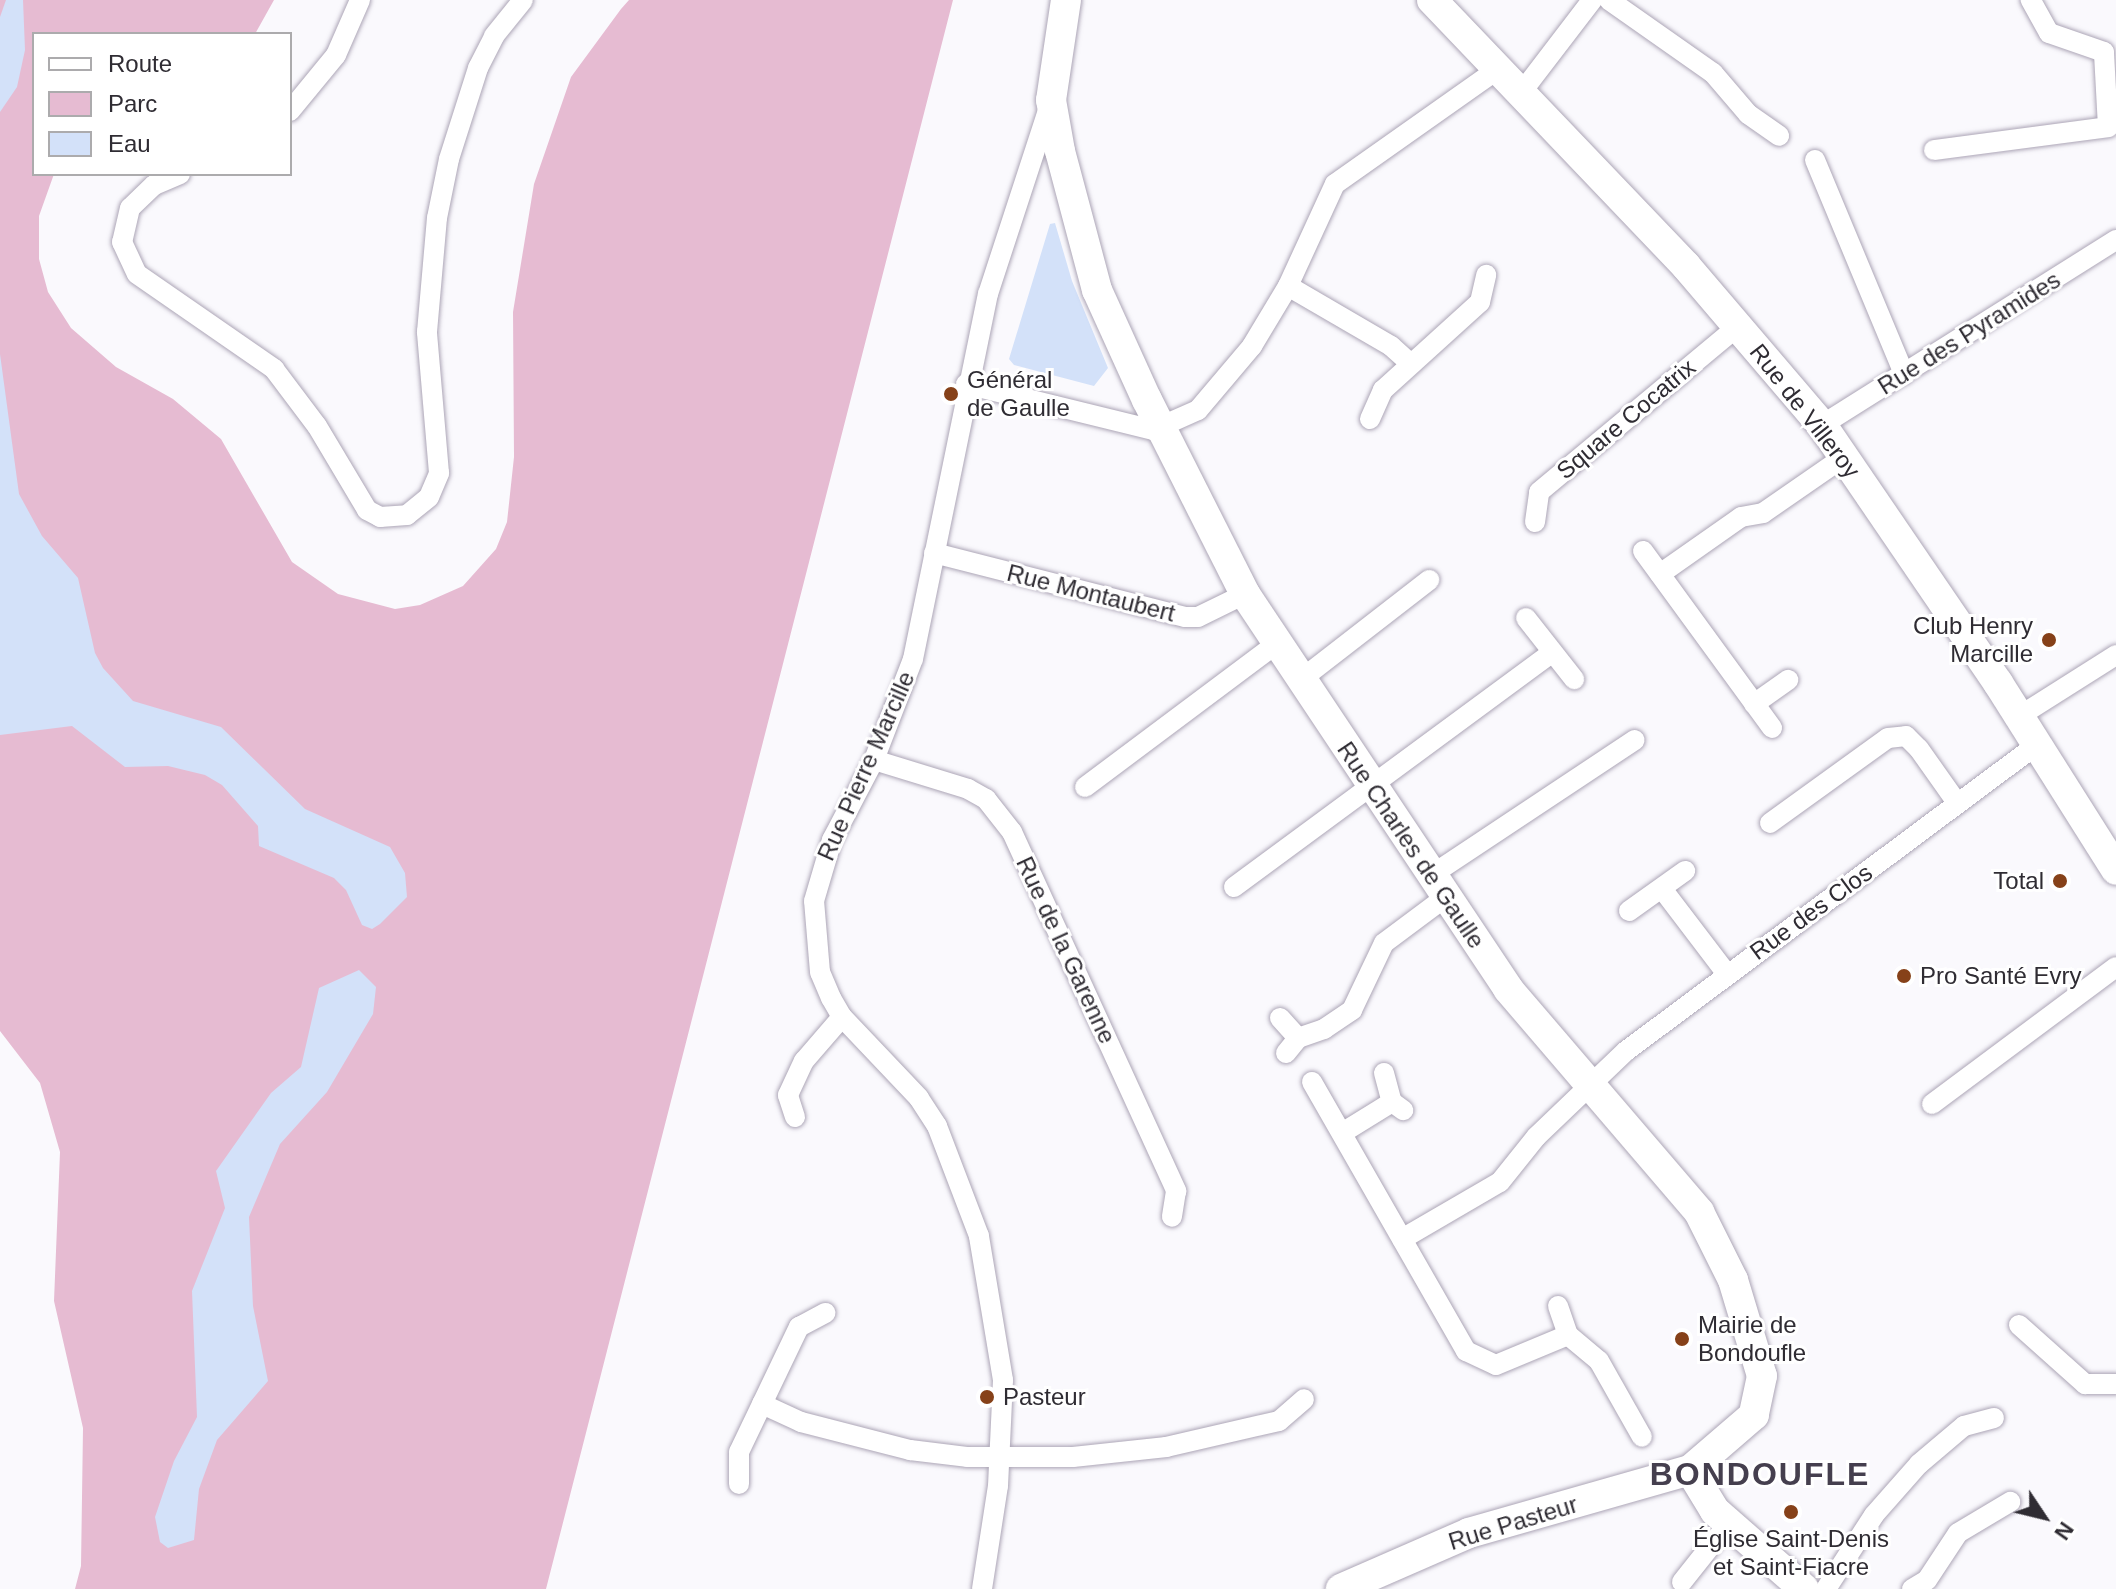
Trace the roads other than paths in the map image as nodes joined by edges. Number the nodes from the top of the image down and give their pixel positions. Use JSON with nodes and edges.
{"nodes":[{"id":1,"x":360,"y":0,"type":"edge"},
{"id":2,"x":523,"y":0,"type":"edge"},
{"id":3,"x":1066,"y":0,"type":"edge"},
{"id":4,"x":1432,"y":0,"type":"edge"},
{"id":5,"x":1592,"y":0,"type":"edge"},
{"id":6,"x":1609,"y":0,"type":"edge"},
{"id":7,"x":2031,"y":0,"type":"edge"},
{"id":8,"x":1498,"y":69,"type":"junction"},
{"id":9,"x":2113,"y":83,"type":"edge"},
{"id":10,"x":1521,"y":93,"type":"junction"},
{"id":11,"x":1051,"y":100,"type":"junction"},
{"id":12,"x":292,"y":109,"type":"edge"},
{"id":13,"x":1779,"y":136,"type":"dead end"},
{"id":14,"x":1934,"y":150,"type":"dead end"},
{"id":15,"x":1815,"y":160,"type":"dead end"},
{"id":16,"x":175,"y":176,"type":"edge"},
{"id":17,"x":2116,"y":240,"type":"edge"},
{"id":18,"x":1486,"y":275,"type":"dead end"},
{"id":19,"x":1288,"y":286,"type":"junction"},
{"id":20,"x":1737,"y":327,"type":"junction"},
{"id":21,"x":1411,"y":364,"type":"junction"},
{"id":22,"x":1904,"y":374,"type":"junction"},
{"id":23,"x":966,"y":384,"type":"junction"},
{"id":24,"x":1370,"y":419,"type":"dead end"},
{"id":25,"x":1822,"y":425,"type":"junction"},
{"id":26,"x":1162,"y":430,"type":"junction"},
{"id":27,"x":1844,"y":457,"type":"junction"},
{"id":28,"x":1535,"y":522,"type":"dead end"},
{"id":29,"x":1643,"y":551,"type":"dead end"},
{"id":30,"x":934,"y":553,"type":"junction"},
{"id":31,"x":1660,"y":574,"type":"junction"},
{"id":32,"x":1417,"y":584,"type":"dead end"},
{"id":33,"x":1245,"y":594,"type":"junction"},
{"id":34,"x":1526,"y":618,"type":"dead end"},
{"id":35,"x":1276,"y":644,"type":"junction"},
{"id":36,"x":1551,"y":653,"type":"junction"},
{"id":37,"x":2116,"y":655,"type":"edge"},
{"id":38,"x":1574,"y":679,"type":"dead end"},
{"id":39,"x":1788,"y":680,"type":"dead end"},
{"id":40,"x":1299,"y":681,"type":"junction"},
{"id":41,"x":1754,"y":704,"type":"junction"},
{"id":42,"x":2018,"y":717,"type":"junction"},
{"id":43,"x":1772,"y":728,"type":"dead end"},
{"id":44,"x":1635,"y":740,"type":"dead end"},
{"id":45,"x":2035,"y":746,"type":"junction"},
{"id":46,"x":874,"y":760,"type":"junction"},
{"id":47,"x":1372,"y":786,"type":"junction"},
{"id":48,"x":1085,"y":787,"type":"dead end"},
{"id":49,"x":1958,"y":804,"type":"junction"},
{"id":50,"x":1770,"y":823,"type":"dead end"},
{"id":51,"x":2116,"y":870,"type":"edge"},
{"id":52,"x":1685,"y":871,"type":"dead end"},
{"id":53,"x":1440,"y":885,"type":"junction"},
{"id":54,"x":1234,"y":887,"type":"dead end"},
{"id":55,"x":1663,"y":890,"type":"junction"},
{"id":56,"x":1629,"y":911,"type":"dead end"},
{"id":57,"x":2116,"y":967,"type":"edge"},
{"id":58,"x":1727,"y":974,"type":"junction"},
{"id":59,"x":842,"y":1017,"type":"junction"},
{"id":60,"x":1280,"y":1018,"type":"dead end"},
{"id":61,"x":1384,"y":1073,"type":"dead end"},
{"id":62,"x":1312,"y":1082,"type":"dead end"},
{"id":63,"x":1590,"y":1083,"type":"junction"},
{"id":64,"x":1932,"y":1104,"type":"dead end"},
{"id":65,"x":795,"y":1117,"type":"dead end"},
{"id":66,"x":1342,"y":1133,"type":"junction"},
{"id":67,"x":1172,"y":1217,"type":"dead end"},
{"id":68,"x":1402,"y":1239,"type":"junction"},
{"id":69,"x":1558,"y":1306,"type":"dead end"},
{"id":70,"x":825,"y":1313,"type":"dead end"},
{"id":71,"x":2019,"y":1325,"type":"dead end"},
{"id":72,"x":1568,"y":1335,"type":"junction"},
{"id":73,"x":2116,"y":1384,"type":"edge"},
{"id":74,"x":1304,"y":1399,"type":"dead end"},
{"id":75,"x":762,"y":1404,"type":"junction"},
{"id":76,"x":1994,"y":1418,"type":"dead end"},
{"id":77,"x":1642,"y":1437,"type":"dead end"},
{"id":78,"x":1001,"y":1455,"type":"junction"},
{"id":79,"x":1690,"y":1470,"type":"junction"},
{"id":80,"x":739,"y":1484,"type":"dead end"},
{"id":81,"x":2010,"y":1502,"type":"dead end"},
{"id":82,"x":1729,"y":1523,"type":"junction"},
{"id":83,"x":1682,"y":1582,"type":"dead end"},
{"id":84,"x":982,"y":1589,"type":"edge"},
{"id":85,"x":1341,"y":1589,"type":"edge"},
{"id":86,"x":1804,"y":1589,"type":"edge"},
{"id":87,"x":1826,"y":1589,"type":"edge"},
{"id":88,"x":1912,"y":1589,"type":"edge"}],
"edges":[{"from":1,"to":12,"type":"street"},
{"from":2,"to":16,"type":"street"},
{"from":3,"to":11,"type":"street","name":"Rue Charles de Gaulle"},
{"from":4,"to":8,"type":"street","name":"Rue de Villeroy"},
{"from":5,"to":10,"type":"street"},
{"from":6,"to":13,"type":"street"},
{"from":7,"to":9,"type":"street"},
{"from":8,"to":10,"type":"street","name":"Rue de Villeroy"},
{"from":8,"to":19,"type":"street"},
{"from":9,"to":14,"type":"street"},
{"from":10,"to":20,"type":"street","name":"Rue de Villeroy"},
{"from":11,"to":23,"type":"street","name":"Rue Pierre Marcille"},
{"from":11,"to":26,"type":"street","name":"Rue Charles de Gaulle"},
{"from":15,"to":22,"type":"street"},
{"from":17,"to":22,"type":"street","name":"Rue des Pyramides"},
{"from":18,"to":21,"type":"street"},
{"from":19,"to":21,"type":"street"},
{"from":19,"to":26,"type":"street"},
{"from":20,"to":25,"type":"street","name":"Rue de Villeroy"},
{"from":20,"to":28,"type":"street","name":"Square Cocatrix"},
{"from":21,"to":24,"type":"street"},
{"from":22,"to":25,"type":"street","name":"Rue des Pyramides"},
{"from":23,"to":26,"type":"street"},
{"from":23,"to":30,"type":"street","name":"Rue Pierre Marcille"},
{"from":25,"to":27,"type":"street","name":"Rue de Villeroy"},
{"from":26,"to":33,"type":"street","name":"Rue Charles de Gaulle"},
{"from":27,"to":31,"type":"street"},
{"from":27,"to":42,"type":"street","name":"Rue de Villeroy"},
{"from":29,"to":31,"type":"street"},
{"from":30,"to":33,"type":"street","name":"Rue Montaubert"},
{"from":30,"to":46,"type":"street","name":"Rue Pierre Marcille"},
{"from":31,"to":41,"type":"street"},
{"from":32,"to":40,"type":"street"},
{"from":33,"to":35,"type":"street","name":"Rue Charles de Gaulle"},
{"from":34,"to":36,"type":"street"},
{"from":35,"to":40,"type":"street","name":"Rue Charles de Gaulle"},
{"from":35,"to":48,"type":"street"},
{"from":36,"to":38,"type":"street"},
{"from":36,"to":47,"type":"street"},
{"from":37,"to":42,"type":"street"},
{"from":39,"to":41,"type":"street"},
{"from":40,"to":47,"type":"street","name":"Rue Charles de Gaulle"},
{"from":41,"to":43,"type":"street"},
{"from":42,"to":45,"type":"street","name":"Rue de Villeroy"},
{"from":44,"to":53,"type":"street"},
{"from":45,"to":49,"type":"street","name":"Rue des Clos"},
{"from":45,"to":51,"type":"street","name":"Rue de Villeroy"},
{"from":46,"to":59,"type":"street","name":"Rue Pierre Marcille"},
{"from":46,"to":67,"type":"street","name":"Rue de la Garenne"},
{"from":47,"to":53,"type":"street","name":"Rue Charles de Gaulle"},
{"from":47,"to":54,"type":"street"},
{"from":49,"to":50,"type":"street"},
{"from":49,"to":58,"type":"street","name":"Rue des Clos"},
{"from":52,"to":55,"type":"street"},
{"from":53,"to":60,"type":"street"},
{"from":53,"to":63,"type":"street","name":"Rue Charles de Gaulle"},
{"from":55,"to":56,"type":"street"},
{"from":55,"to":58,"type":"street"},
{"from":57,"to":64,"type":"street"},
{"from":58,"to":63,"type":"street","name":"Rue des Clos"},
{"from":59,"to":65,"type":"street"},
{"from":59,"to":78,"type":"street","name":"Rue Pierre Marcille"},
{"from":61,"to":66,"type":"street"},
{"from":62,"to":66,"type":"street"},
{"from":63,"to":68,"type":"street","name":"Rue des Clos"},
{"from":63,"to":79,"type":"street","name":"Rue Charles de Gaulle"},
{"from":66,"to":68,"type":"street"},
{"from":68,"to":72,"type":"street"},
{"from":69,"to":72,"type":"street"},
{"from":70,"to":75,"type":"street"},
{"from":71,"to":73,"type":"street"},
{"from":72,"to":77,"type":"street"},
{"from":74,"to":78,"type":"street"},
{"from":75,"to":78,"type":"street"},
{"from":75,"to":80,"type":"street"},
{"from":76,"to":87,"type":"street"},
{"from":78,"to":84,"type":"street","name":"Rue Pierre Marcille"},
{"from":79,"to":82,"type":"street"},
{"from":79,"to":85,"type":"street","name":"Rue Pasteur"},
{"from":81,"to":88,"type":"street"},
{"from":82,"to":83,"type":"street"},
{"from":82,"to":86,"type":"street"}]}
